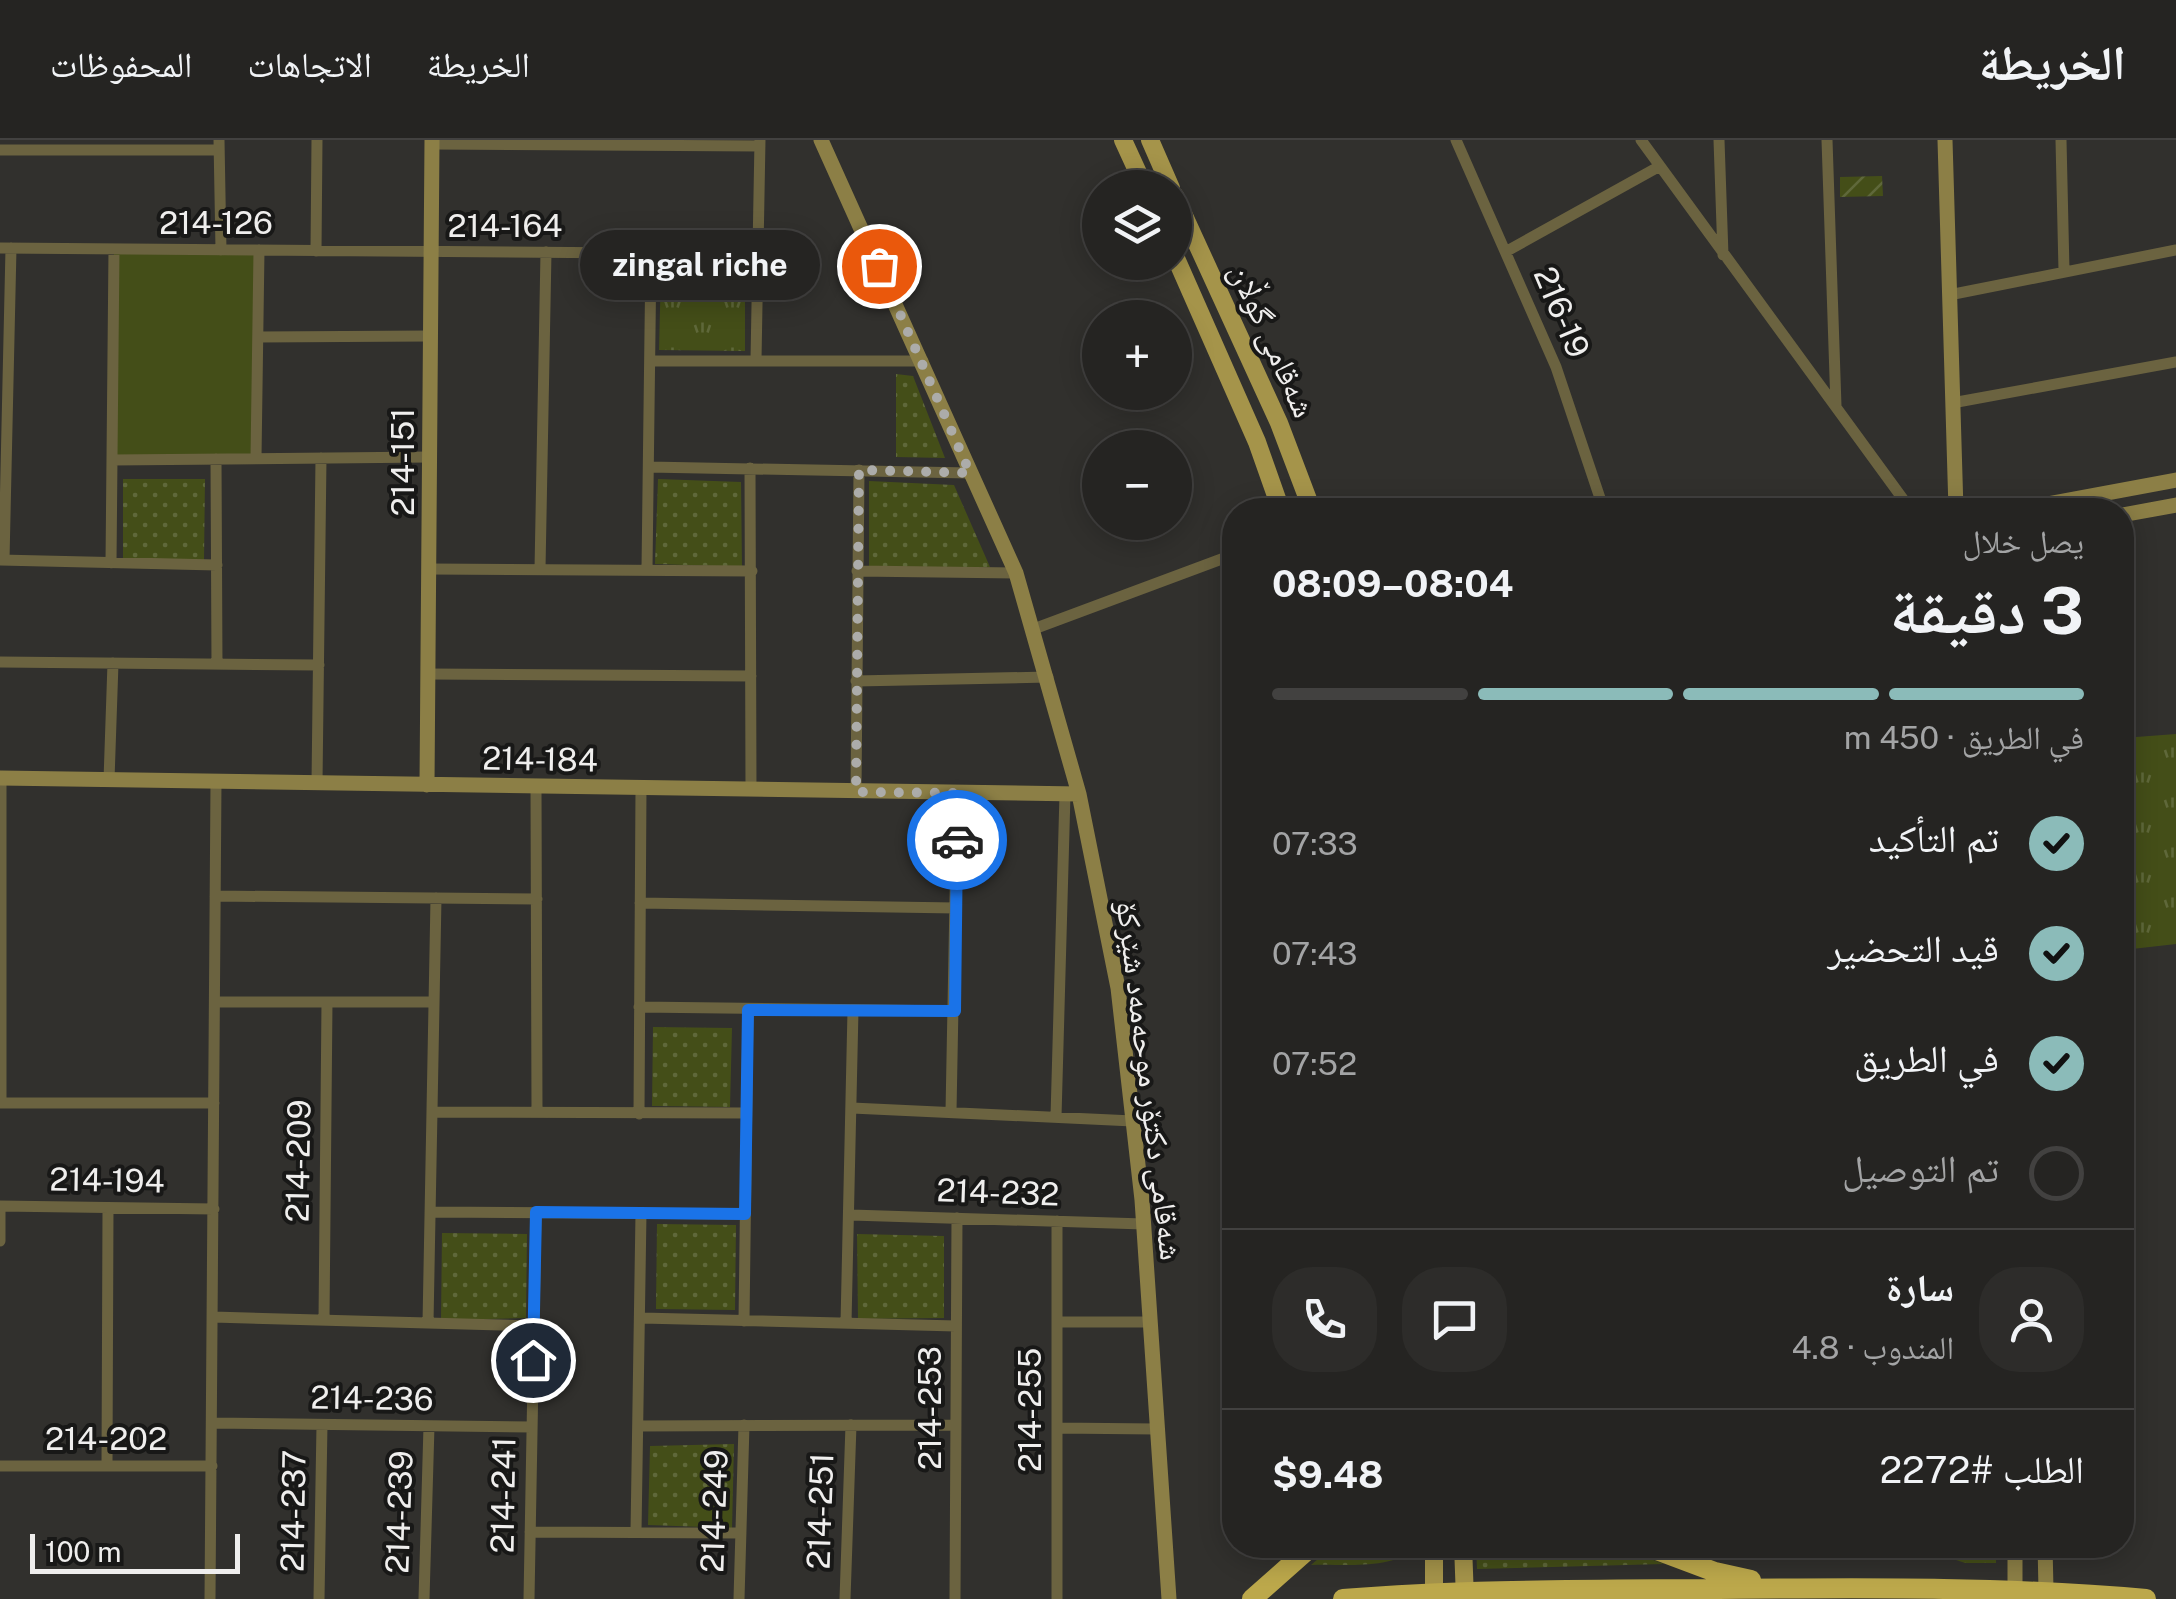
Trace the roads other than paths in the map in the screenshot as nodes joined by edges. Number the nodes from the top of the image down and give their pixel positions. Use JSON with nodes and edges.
{"nodes":[{"id":1,"x":318,"y":140,"type":"edge"},
{"id":2,"x":821,"y":140,"type":"edge"},
{"id":3,"x":1124,"y":140,"type":"edge"},
{"id":4,"x":1150,"y":140,"type":"edge"},
{"id":5,"x":1456,"y":140,"type":"edge"},
{"id":6,"x":1641,"y":140,"type":"edge"},
{"id":7,"x":1720,"y":140,"type":"edge"},
{"id":8,"x":1827,"y":140,"type":"edge"},
{"id":9,"x":1944,"y":140,"type":"edge"},
{"id":10,"x":2061,"y":140,"type":"edge"},
{"id":11,"x":432,"y":142,"type":"edge"},
{"id":12,"x":546,"y":142,"type":"edge"},
{"id":13,"x":648,"y":143,"type":"edge"},
{"id":14,"x":760,"y":143,"type":"edge"},
{"id":15,"x":219,"y":145,"type":"edge"},
{"id":16,"x":0,"y":150,"type":"edge"},
{"id":17,"x":1660,"y":166,"type":"junction"},
{"id":18,"x":1136,"y":170,"type":"edge"},
{"id":19,"x":1163,"y":170,"type":"edge"},
{"id":20,"x":1192,"y":233,"type":"edge"},
{"id":21,"x":6,"y":248,"type":"edge"},
{"id":22,"x":114,"y":249,"type":"junction"},
{"id":23,"x":220,"y":250,"type":"junction"},
{"id":24,"x":259,"y":250,"type":"junction"},
{"id":25,"x":2176,"y":250,"type":"edge"},
{"id":26,"x":316,"y":251,"type":"junction"},
{"id":27,"x":1507,"y":251,"type":"junction"},
{"id":28,"x":431,"y":252,"type":"junction"},
{"id":29,"x":546,"y":252,"type":"junction"},
{"id":30,"x":651,"y":253,"type":"junction"},
{"id":31,"x":758,"y":254,"type":"junction"},
{"id":32,"x":1723,"y":256,"type":"junction"},
{"id":33,"x":2064,"y":272,"type":"junction"},
{"id":34,"x":1186,"y":280,"type":"edge"},
{"id":35,"x":1949,"y":295,"type":"junction"},
{"id":36,"x":430,"y":336,"type":"junction"},
{"id":37,"x":258,"y":337,"type":"junction"},
{"id":38,"x":4,"y":349,"type":"edge"},
{"id":39,"x":756,"y":360,"type":"junction"},
{"id":40,"x":650,"y":361,"type":"junction"},
{"id":41,"x":922,"y":361,"type":"junction"},
{"id":42,"x":2176,"y":362,"type":"edge"},
{"id":43,"x":1952,"y":402,"type":"junction"},
{"id":44,"x":1836,"y":408,"type":"junction"},
{"id":45,"x":3,"y":455,"type":"edge"},
{"id":46,"x":430,"y":457,"type":"junction"},
{"id":47,"x":256,"y":458,"type":"junction"},
{"id":48,"x":321,"y":458,"type":"junction"},
{"id":49,"x":216,"y":459,"type":"junction"},
{"id":50,"x":112,"y":460,"type":"junction"},
{"id":51,"x":649,"y":467,"type":"junction"},
{"id":52,"x":750,"y":468,"type":"junction"},
{"id":53,"x":859,"y":470,"type":"junction"},
{"id":54,"x":970,"y":473,"type":"junction"},
{"id":55,"x":2176,"y":480,"type":"edge"},
{"id":56,"x":2152,"y":484,"type":"junction"},
{"id":57,"x":1277,"y":498,"type":"edge"},
{"id":58,"x":1307,"y":498,"type":"edge"},
{"id":59,"x":1600,"y":498,"type":"edge"},
{"id":60,"x":1902,"y":498,"type":"edge"},
{"id":61,"x":1956,"y":498,"type":"edge"},
{"id":62,"x":2079,"y":498,"type":"edge"},
{"id":63,"x":2176,"y":505,"type":"edge"},
{"id":64,"x":2156,"y":509,"type":"junction"},
{"id":65,"x":2134,"y":513,"type":"edge"},
{"id":66,"x":1222,"y":559,"type":"edge"},
{"id":67,"x":2,"y":560,"type":"edge"},
{"id":68,"x":111,"y":562,"type":"junction"},
{"id":69,"x":217,"y":564,"type":"junction"},
{"id":70,"x":429,"y":569,"type":"junction"},
{"id":71,"x":540,"y":569,"type":"junction"},
{"id":72,"x":648,"y":570,"type":"junction"},
{"id":73,"x":752,"y":571,"type":"junction"},
{"id":74,"x":857,"y":571,"type":"junction"},
{"id":75,"x":1016,"y":573,"type":"junction"},
{"id":76,"x":1031,"y":630,"type":"junction"},
{"id":77,"x":0,"y":662,"type":"edge"},
{"id":78,"x":113,"y":663,"type":"junction"},
{"id":79,"x":217,"y":664,"type":"junction"},
{"id":80,"x":318,"y":664,"type":"junction"},
{"id":81,"x":428,"y":674,"type":"junction"},
{"id":82,"x":751,"y":676,"type":"junction"},
{"id":83,"x":1048,"y":677,"type":"junction"},
{"id":84,"x":856,"y":681,"type":"junction"},
{"id":85,"x":1,"y":778,"type":"edge"},
{"id":86,"x":109,"y":780,"type":"junction"},
{"id":87,"x":216,"y":782,"type":"junction"},
{"id":88,"x":318,"y":783,"type":"junction"},
{"id":89,"x":427,"y":785,"type":"junction"},
{"id":90,"x":536,"y":786,"type":"junction"},
{"id":91,"x":641,"y":788,"type":"junction"},
{"id":92,"x":751,"y":790,"type":"junction"},
{"id":93,"x":856,"y":792,"type":"junction"},
{"id":94,"x":957,"y":793,"type":"junction"},
{"id":95,"x":1072,"y":794,"type":"junction"},
{"id":96,"x":215,"y":896,"type":"junction"},
{"id":97,"x":436,"y":898,"type":"junction"},
{"id":98,"x":536,"y":899,"type":"junction"},
{"id":99,"x":640,"y":904,"type":"junction"},
{"id":100,"x":956,"y":908,"type":"junction"},
{"id":101,"x":1,"y":1000,"type":"edge"},
{"id":102,"x":215,"y":1002,"type":"junction"},
{"id":103,"x":328,"y":1002,"type":"junction"},
{"id":104,"x":433,"y":1002,"type":"junction"},
{"id":105,"x":640,"y":1007,"type":"junction"},
{"id":106,"x":748,"y":1010,"type":"junction"},
{"id":107,"x":853,"y":1010,"type":"junction"},
{"id":108,"x":955,"y":1011,"type":"junction"},
{"id":109,"x":214,"y":1103,"type":"junction"},
{"id":110,"x":0,"y":1104,"type":"edge"},
{"id":111,"x":852,"y":1108,"type":"junction"},
{"id":112,"x":432,"y":1112,"type":"junction"},
{"id":113,"x":538,"y":1112,"type":"junction"},
{"id":114,"x":951,"y":1112,"type":"junction"},
{"id":115,"x":746,"y":1113,"type":"junction"},
{"id":116,"x":639,"y":1114,"type":"junction"},
{"id":117,"x":1056,"y":1117,"type":"junction"},
{"id":118,"x":1133,"y":1121,"type":"junction"},
{"id":119,"x":0,"y":1206,"type":"edge"},
{"id":120,"x":108,"y":1208,"type":"junction"},
{"id":121,"x":214,"y":1209,"type":"junction"},
{"id":122,"x":430,"y":1212,"type":"junction"},
{"id":123,"x":536,"y":1212,"type":"junction"},
{"id":124,"x":642,"y":1213,"type":"junction"},
{"id":125,"x":745,"y":1214,"type":"junction"},
{"id":126,"x":850,"y":1215,"type":"junction"},
{"id":127,"x":957,"y":1218,"type":"junction"},
{"id":128,"x":1058,"y":1221,"type":"junction"},
{"id":129,"x":1144,"y":1224,"type":"junction"},
{"id":130,"x":0,"y":1240,"type":"edge"},
{"id":131,"x":213,"y":1317,"type":"junction"},
{"id":132,"x":642,"y":1318,"type":"junction"},
{"id":133,"x":324,"y":1320,"type":"junction"},
{"id":134,"x":744,"y":1320,"type":"junction"},
{"id":135,"x":1057,"y":1322,"type":"junction"},
{"id":136,"x":1150,"y":1322,"type":"junction"},
{"id":137,"x":428,"y":1323,"type":"junction"},
{"id":138,"x":846,"y":1323,"type":"junction"},
{"id":139,"x":534,"y":1326,"type":"junction"},
{"id":140,"x":956,"y":1326,"type":"junction"},
{"id":141,"x":212,"y":1423,"type":"junction"},
{"id":142,"x":322,"y":1424,"type":"junction"},
{"id":143,"x":851,"y":1425,"type":"junction"},
{"id":144,"x":956,"y":1425,"type":"junction"},
{"id":145,"x":429,"y":1426,"type":"junction"},
{"id":146,"x":638,"y":1426,"type":"junction"},
{"id":147,"x":744,"y":1426,"type":"junction"},
{"id":148,"x":532,"y":1428,"type":"junction"},
{"id":149,"x":1057,"y":1428,"type":"junction"},
{"id":150,"x":1156,"y":1429,"type":"junction"},
{"id":151,"x":106,"y":1465,"type":"junction"},
{"id":152,"x":0,"y":1466,"type":"edge"},
{"id":153,"x":212,"y":1466,"type":"junction"},
{"id":154,"x":530,"y":1532,"type":"junction"},
{"id":155,"x":636,"y":1532,"type":"junction"},
{"id":156,"x":742,"y":1532,"type":"junction"},
{"id":157,"x":1298,"y":1558,"type":"edge"},
{"id":158,"x":1434,"y":1558,"type":"edge"},
{"id":159,"x":1464,"y":1558,"type":"edge"},
{"id":160,"x":1678,"y":1558,"type":"edge"},
{"id":161,"x":2015,"y":1558,"type":"edge"},
{"id":162,"x":2045,"y":1558,"type":"edge"},
{"id":163,"x":1782,"y":1588,"type":"junction"},
{"id":164,"x":2015,"y":1589,"type":"junction"},
{"id":165,"x":2046,"y":1590,"type":"junction"},
{"id":166,"x":1434,"y":1595,"type":"edge"},
{"id":167,"x":1465,"y":1595,"type":"edge"},
{"id":168,"x":210,"y":1599,"type":"edge"},
{"id":169,"x":319,"y":1599,"type":"edge"},
{"id":170,"x":424,"y":1599,"type":"edge"},
{"id":171,"x":529,"y":1599,"type":"edge"},
{"id":172,"x":739,"y":1599,"type":"edge"},
{"id":173,"x":845,"y":1599,"type":"edge"},
{"id":174,"x":955,"y":1599,"type":"edge"},
{"id":175,"x":1056,"y":1599,"type":"edge"},
{"id":176,"x":1169,"y":1599,"type":"edge"},
{"id":177,"x":1252,"y":1599,"type":"edge"},
{"id":178,"x":1343,"y":1599,"type":"edge"},
{"id":179,"x":2146,"y":1599,"type":"edge"}],
"edges":[{"from":1,"to":26,"type":"street"},
{"from":2,"to":41,"type":"street","name":"شەقامی دکتۆر موحەمەد شێرکۆ"},
{"from":3,"to":18,"type":"main road"},
{"from":4,"to":19,"type":"main road"},
{"from":5,"to":27,"type":"street","name":"216-19"},
{"from":6,"to":17,"type":"street"},
{"from":7,"to":32,"type":"street"},
{"from":8,"to":44,"type":"street"},
{"from":9,"to":35,"type":"street"},
{"from":10,"to":33,"type":"street"},
{"from":11,"to":12,"type":"street"},
{"from":11,"to":28,"type":"street","name":"214-151"},
{"from":12,"to":13,"type":"street"},
{"from":13,"to":14,"type":"street"},
{"from":14,"to":31,"type":"street"},
{"from":15,"to":16,"type":"street"},
{"from":15,"to":23,"type":"street"},
{"from":17,"to":27,"type":"street"},
{"from":17,"to":32,"type":"street"},
{"from":20,"to":58,"type":"main road","name":"شەقامی گوڵان"},
{"from":21,"to":22,"type":"street","name":"214-126"},
{"from":21,"to":38,"type":"street"},
{"from":22,"to":23,"type":"street","name":"214-126"},
{"from":22,"to":50,"type":"street"},
{"from":23,"to":24,"type":"street","name":"214-126"},
{"from":24,"to":26,"type":"street","name":"214-126"},
{"from":24,"to":37,"type":"street"},
{"from":25,"to":33,"type":"street"},
{"from":26,"to":28,"type":"street","name":"214-126"},
{"from":27,"to":59,"type":"street","name":"216-19"},
{"from":28,"to":29,"type":"street","name":"214-164"},
{"from":28,"to":36,"type":"street","name":"214-151"},
{"from":29,"to":30,"type":"street","name":"214-164"},
{"from":29,"to":71,"type":"street"},
{"from":30,"to":31,"type":"street","name":"214-164"},
{"from":30,"to":40,"type":"street"},
{"from":31,"to":39,"type":"street"},
{"from":32,"to":44,"type":"street"},
{"from":33,"to":35,"type":"street"},
{"from":34,"to":57,"type":"main road","name":"شەقامی گوڵان"},
{"from":35,"to":43,"type":"street"},
{"from":36,"to":37,"type":"street"},
{"from":36,"to":46,"type":"street","name":"214-151"},
{"from":37,"to":47,"type":"street"},
{"from":38,"to":45,"type":"street"},
{"from":39,"to":40,"type":"street"},
{"from":39,"to":41,"type":"street"},
{"from":40,"to":51,"type":"street"},
{"from":41,"to":54,"type":"street","name":"شەقامی دکتۆر موحەمەد شێرکۆ"},
{"from":42,"to":43,"type":"street"},
{"from":43,"to":61,"type":"street"},
{"from":44,"to":60,"type":"street"},
{"from":45,"to":67,"type":"street"},
{"from":46,"to":48,"type":"street"},
{"from":46,"to":70,"type":"street","name":"214-151"},
{"from":47,"to":48,"type":"street"},
{"from":47,"to":49,"type":"street"},
{"from":48,"to":80,"type":"street"},
{"from":49,"to":50,"type":"street"},
{"from":49,"to":69,"type":"street"},
{"from":50,"to":68,"type":"street"},
{"from":51,"to":52,"type":"street"},
{"from":51,"to":72,"type":"street"},
{"from":52,"to":53,"type":"street"},
{"from":52,"to":73,"type":"street"},
{"from":53,"to":54,"type":"street"},
{"from":53,"to":74,"type":"street"},
{"from":54,"to":75,"type":"street","name":"شەقامی دکتۆر موحەمەد شێرکۆ"},
{"from":55,"to":56,"type":"street"},
{"from":56,"to":62,"type":"street"},
{"from":56,"to":64,"type":"street"},
{"from":63,"to":64,"type":"street"},
{"from":64,"to":65,"type":"street"},
{"from":66,"to":76,"type":"street"},
{"from":67,"to":68,"type":"street"},
{"from":68,"to":69,"type":"street"},
{"from":69,"to":79,"type":"street"},
{"from":70,"to":71,"type":"street"},
{"from":70,"to":81,"type":"street","name":"214-151"},
{"from":71,"to":72,"type":"street"},
{"from":72,"to":73,"type":"street"},
{"from":73,"to":82,"type":"street"},
{"from":74,"to":75,"type":"street"},
{"from":74,"to":84,"type":"street"},
{"from":75,"to":76,"type":"street","name":"شەقامی دکتۆر موحەمەد شێرکۆ"},
{"from":76,"to":83,"type":"street","name":"شەقامی دکتۆر موحەمەد شێرکۆ"},
{"from":77,"to":78,"type":"street"},
{"from":78,"to":79,"type":"street"},
{"from":78,"to":86,"type":"street"},
{"from":79,"to":80,"type":"street"},
{"from":80,"to":88,"type":"street"},
{"from":81,"to":82,"type":"street"},
{"from":81,"to":89,"type":"street","name":"214-151"},
{"from":82,"to":92,"type":"street"},
{"from":83,"to":84,"type":"street"},
{"from":83,"to":95,"type":"street","name":"شەقامی دکتۆر موحەمەد شێرکۆ"},
{"from":84,"to":93,"type":"street"},
{"from":85,"to":86,"type":"street","name":"214-184"},
{"from":85,"to":101,"type":"street"},
{"from":86,"to":87,"type":"street","name":"214-184"},
{"from":87,"to":88,"type":"street","name":"214-184"},
{"from":87,"to":96,"type":"street"},
{"from":88,"to":89,"type":"street","name":"214-184"},
{"from":89,"to":90,"type":"street","name":"214-184"},
{"from":90,"to":91,"type":"street","name":"214-184"},
{"from":90,"to":98,"type":"street"},
{"from":91,"to":92,"type":"street","name":"214-184"},
{"from":91,"to":99,"type":"street"},
{"from":92,"to":93,"type":"street","name":"214-184"},
{"from":93,"to":94,"type":"street","name":"214-184"},
{"from":94,"to":95,"type":"street","name":"214-184"},
{"from":94,"to":100,"type":"street"},
{"from":95,"to":117,"type":"street"},
{"from":95,"to":118,"type":"street","name":"شەقامی دکتۆر موحەمەد شێرکۆ"},
{"from":96,"to":97,"type":"street"},
{"from":96,"to":102,"type":"street"},
{"from":97,"to":98,"type":"street"},
{"from":97,"to":104,"type":"street"},
{"from":98,"to":113,"type":"street"},
{"from":99,"to":100,"type":"street"},
{"from":99,"to":105,"type":"street"},
{"from":100,"to":108,"type":"street"},
{"from":101,"to":110,"type":"street"},
{"from":102,"to":103,"type":"street"},
{"from":102,"to":109,"type":"street"},
{"from":103,"to":104,"type":"street"},
{"from":103,"to":133,"type":"street","name":"214-209"},
{"from":104,"to":112,"type":"street"},
{"from":105,"to":106,"type":"street"},
{"from":105,"to":116,"type":"street"},
{"from":106,"to":107,"type":"street"},
{"from":106,"to":115,"type":"street"},
{"from":107,"to":108,"type":"street"},
{"from":107,"to":111,"type":"street"},
{"from":108,"to":114,"type":"street"},
{"from":109,"to":110,"type":"street"},
{"from":109,"to":121,"type":"street"},
{"from":111,"to":114,"type":"street"},
{"from":111,"to":126,"type":"street"},
{"from":112,"to":113,"type":"street"},
{"from":112,"to":122,"type":"street"},
{"from":113,"to":116,"type":"street"},
{"from":114,"to":117,"type":"street"},
{"from":115,"to":116,"type":"street"},
{"from":115,"to":125,"type":"street"},
{"from":117,"to":118,"type":"street"},
{"from":118,"to":129,"type":"street","name":"شەقامی دکتۆر موحەمەد شێرکۆ"},
{"from":119,"to":120,"type":"street","name":"214-194"},
{"from":119,"to":130,"type":"street"},
{"from":120,"to":121,"type":"street","name":"214-194"},
{"from":120,"to":151,"type":"street"},
{"from":121,"to":131,"type":"street"},
{"from":122,"to":123,"type":"street"},
{"from":122,"to":137,"type":"street"},
{"from":123,"to":124,"type":"street"},
{"from":123,"to":139,"type":"street","name":"214-241"},
{"from":124,"to":125,"type":"street"},
{"from":124,"to":132,"type":"street"},
{"from":125,"to":134,"type":"street"},
{"from":126,"to":127,"type":"street","name":"214-232"},
{"from":126,"to":138,"type":"street"},
{"from":127,"to":128,"type":"street","name":"214-232"},
{"from":127,"to":140,"type":"street","name":"214-253"},
{"from":128,"to":129,"type":"street","name":"214-232"},
{"from":128,"to":135,"type":"street","name":"214-255"},
{"from":129,"to":136,"type":"street","name":"شەقامی دکتۆر موحەمەد شێرکۆ"},
{"from":131,"to":133,"type":"street"},
{"from":131,"to":141,"type":"street"},
{"from":132,"to":134,"type":"street"},
{"from":132,"to":146,"type":"street"},
{"from":133,"to":137,"type":"street"},
{"from":134,"to":138,"type":"street"},
{"from":135,"to":136,"type":"street"},
{"from":135,"to":149,"type":"street","name":"214-255"},
{"from":136,"to":150,"type":"street","name":"شەقامی دکتۆر موحەمەد شێرکۆ"},
{"from":137,"to":139,"type":"street"},
{"from":138,"to":140,"type":"street"},
{"from":139,"to":148,"type":"street","name":"214-241"},
{"from":140,"to":144,"type":"street","name":"214-253"},
{"from":141,"to":142,"type":"street","name":"214-236"},
{"from":141,"to":153,"type":"street"},
{"from":142,"to":145,"type":"street","name":"214-236"},
{"from":142,"to":169,"type":"street","name":"214-237"},
{"from":143,"to":144,"type":"street"},
{"from":143,"to":147,"type":"street"},
{"from":143,"to":173,"type":"street","name":"214-251"},
{"from":144,"to":174,"type":"street","name":"214-253"},
{"from":145,"to":148,"type":"street","name":"214-236"},
{"from":145,"to":170,"type":"street","name":"214-239"},
{"from":146,"to":147,"type":"street"},
{"from":146,"to":155,"type":"street"},
{"from":147,"to":156,"type":"street","name":"214-249"},
{"from":148,"to":154,"type":"street","name":"214-241"},
{"from":149,"to":150,"type":"street"},
{"from":149,"to":175,"type":"street","name":"214-255"},
{"from":150,"to":176,"type":"street","name":"شەقامی دکتۆر موحەمەد شێرکۆ"},
{"from":151,"to":152,"type":"street","name":"214-202"},
{"from":151,"to":153,"type":"street","name":"214-202"},
{"from":153,"to":168,"type":"street"},
{"from":154,"to":155,"type":"street"},
{"from":154,"to":171,"type":"street","name":"214-241"},
{"from":155,"to":156,"type":"street"},
{"from":156,"to":172,"type":"street","name":"214-249"},
{"from":157,"to":177,"type":"highway"},
{"from":158,"to":166,"type":"main road"},
{"from":159,"to":167,"type":"main road"},
{"from":160,"to":163,"type":"highway"},
{"from":161,"to":164,"type":"street"},
{"from":162,"to":165,"type":"street"},
{"from":163,"to":164,"type":"highway"},
{"from":163,"to":167,"type":"highway"},
{"from":164,"to":165,"type":"highway"},
{"from":165,"to":179,"type":"highway"},
{"from":166,"to":167,"type":"highway"},
{"from":166,"to":178,"type":"highway"}]}
